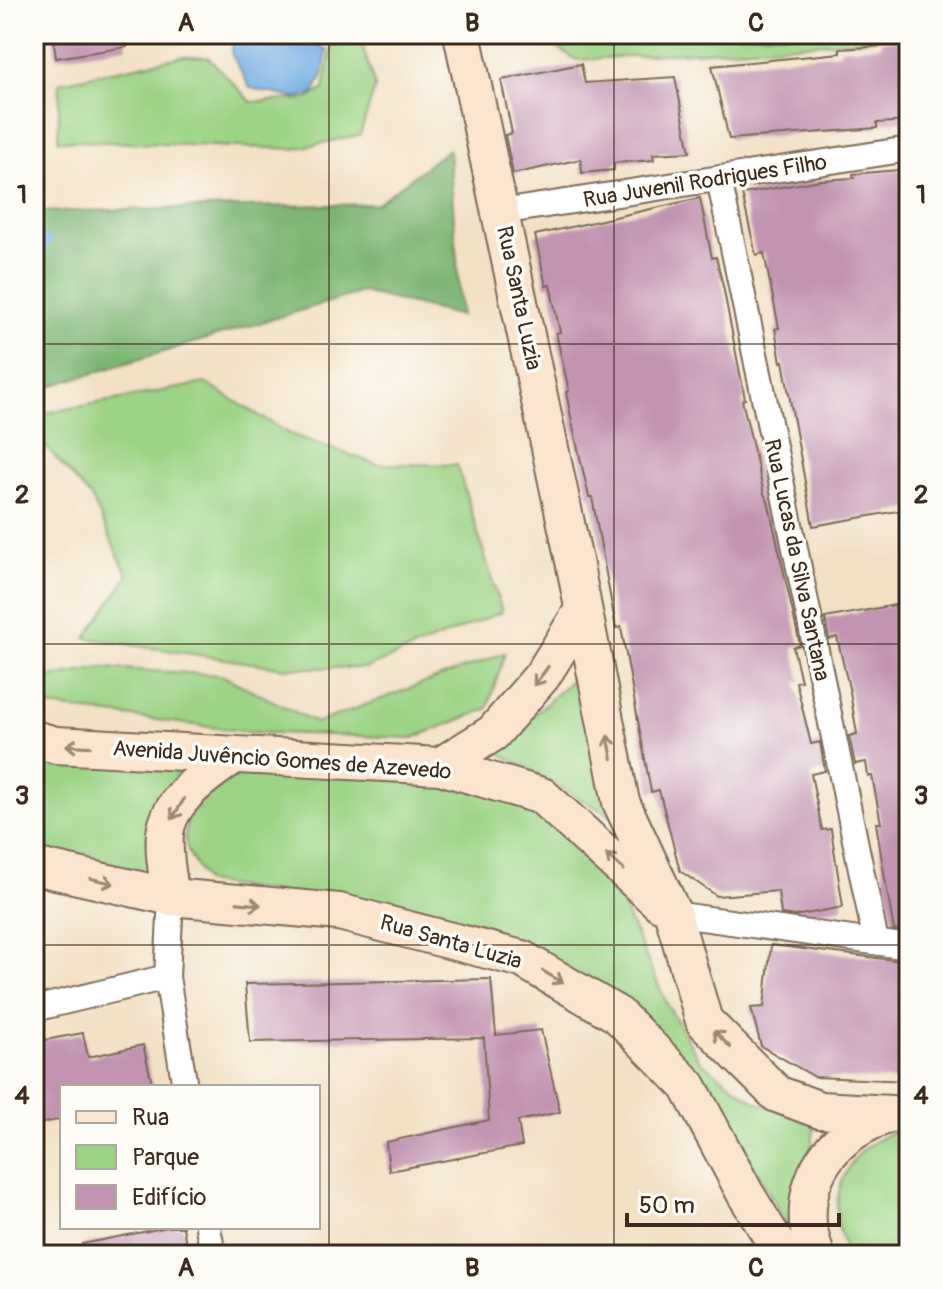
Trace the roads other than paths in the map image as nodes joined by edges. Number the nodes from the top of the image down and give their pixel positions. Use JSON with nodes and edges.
{"nodes":[{"id":1,"x":462,"y":34,"type":"edge"},
{"id":2,"x":909,"y":149,"type":"edge"},
{"id":3,"x":719,"y":179,"type":"junction"},
{"id":4,"x":501,"y":212,"type":"junction"},
{"id":5,"x":583,"y":610,"type":"junction"},
{"id":6,"x":34,"y":739,"type":"edge"},
{"id":7,"x":233,"y":756,"type":"junction"},
{"id":8,"x":440,"y":766,"type":"junction"},
{"id":9,"x":34,"y":866,"type":"edge"},
{"id":10,"x":171,"y":897,"type":"junction"},
{"id":11,"x":673,"y":914,"type":"junction"},
{"id":12,"x":876,"y":942,"type":"junction"},
{"id":13,"x":909,"y":947,"type":"edge"},
{"id":14,"x":167,"y":977,"type":"junction"},
{"id":15,"x":34,"y":1009,"type":"edge"},
{"id":16,"x":185,"y":1085,"type":"edge"},
{"id":17,"x":900,"y":1114,"type":"edge"},
{"id":18,"x":208,"y":1229,"type":"edge"},
{"id":19,"x":213,"y":1255,"type":"edge"},
{"id":20,"x":783,"y":1255,"type":"edge"},
{"id":21,"x":816,"y":1255,"type":"edge"}],
"edges":[{"from":1,"to":4,"type":"main road","name":"Rua Santa Luzia"},
{"from":2,"to":3,"type":"street","name":"Rua Juvenil Rodrigues Filho"},
{"from":3,"to":4,"type":"street","name":"Rua Juvenil Rodrigues Filho"},
{"from":3,"to":12,"type":"street","name":"Rua Lucas da Silva Santana"},
{"from":4,"to":5,"type":"main road","name":"Rua Santa Luzia"},
{"from":5,"to":8,"type":"main road","one_way":true},
{"from":11,"to":5,"type":"main road","name":"Rua Santa Luzia","one_way":true},
{"from":7,"to":6,"type":"main road","name":"Avenida Juvêncio Gomes de Azevedo","one_way":true},
{"from":7,"to":8,"type":"main road","name":"Avenida Juvêncio Gomes de Azevedo"},
{"from":7,"to":10,"type":"main road","one_way":true},
{"from":11,"to":8,"type":"main road","name":"Avenida Juvêncio Gomes de Azevedo","one_way":true},
{"from":9,"to":10,"type":"main road","one_way":true},
{"from":10,"to":14,"type":"street"},
{"from":10,"to":20,"type":"main road","name":"Rua Santa Luzia","one_way":true},
{"from":11,"to":12,"type":"street"},
{"from":17,"to":11,"type":"main road","name":"Rua Santa Luzia","one_way":true},
{"from":12,"to":13,"type":"street"},
{"from":14,"to":15,"type":"street"},
{"from":14,"to":16,"type":"street"},
{"from":17,"to":21,"type":"main road"},
{"from":18,"to":19,"type":"street"}]}
